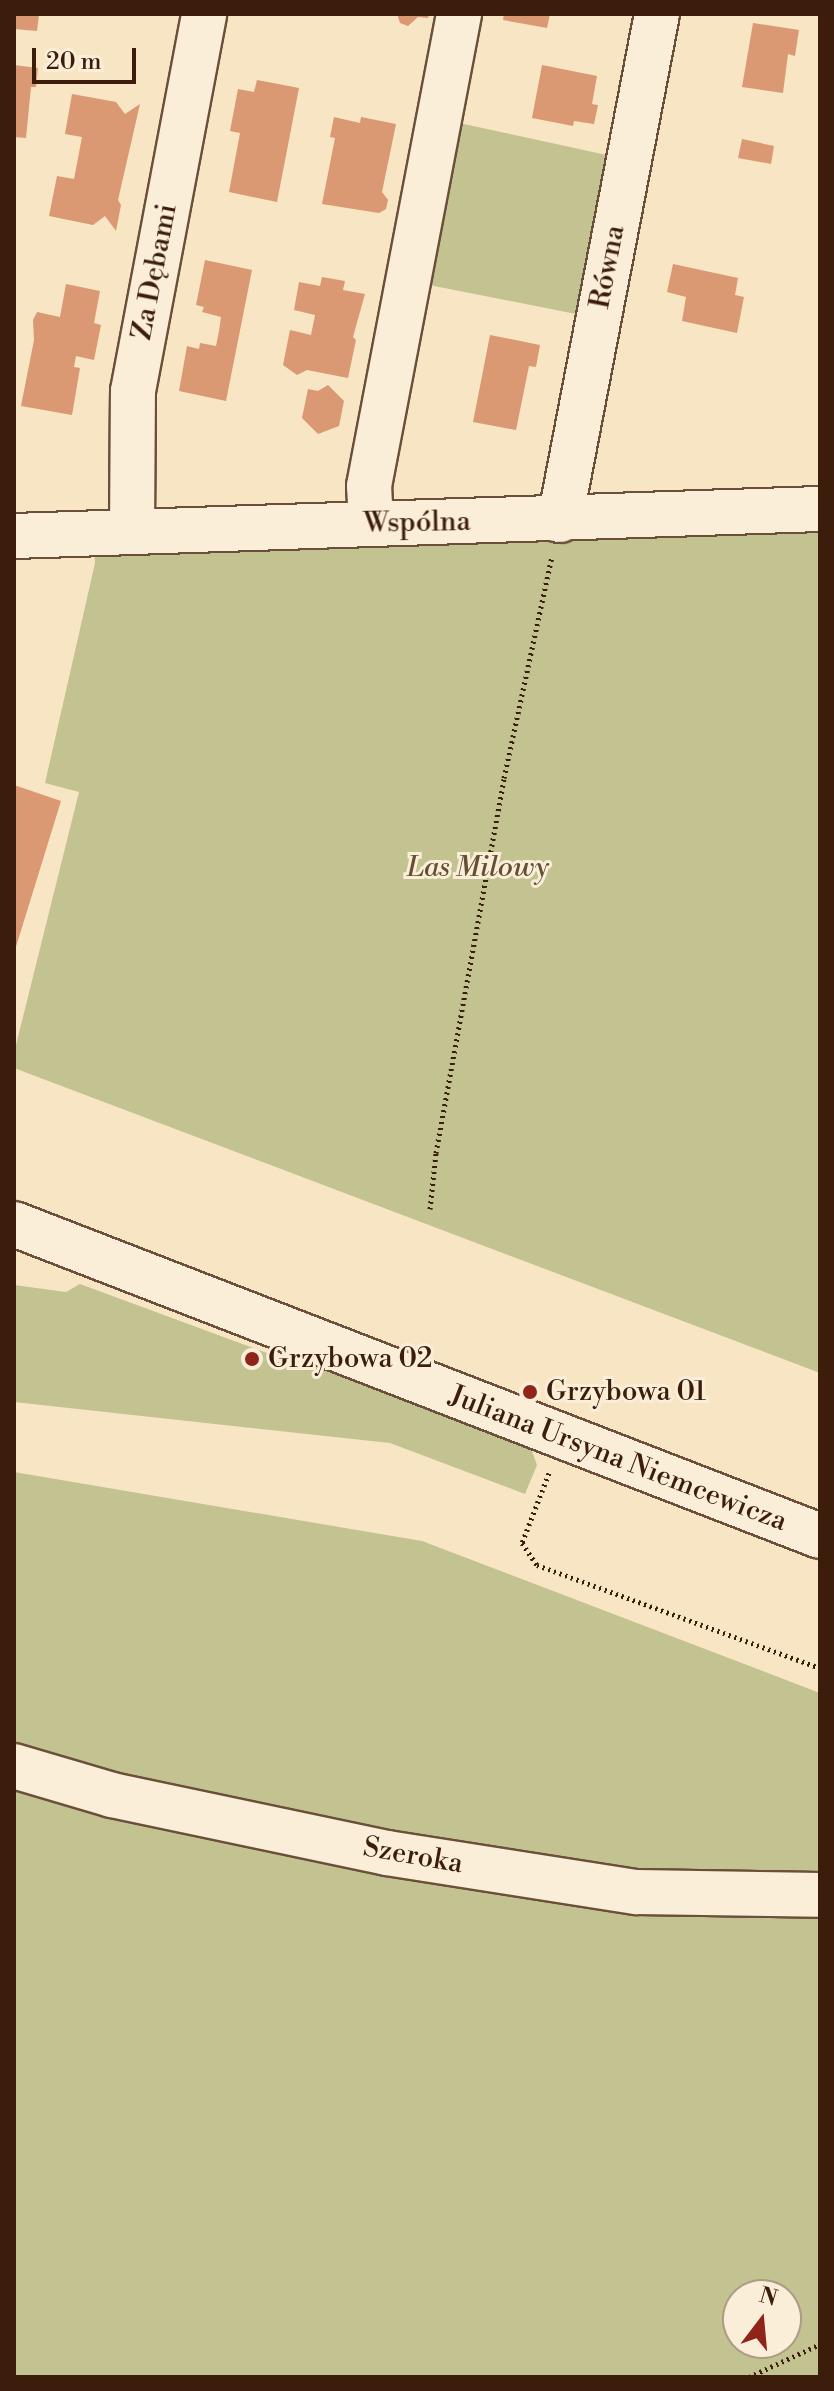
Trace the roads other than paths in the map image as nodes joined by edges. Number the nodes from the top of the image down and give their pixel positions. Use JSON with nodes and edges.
{"nodes":[{"id":1,"x":204,"y":14,"type":"edge"},
{"id":2,"x":459,"y":14,"type":"edge"},
{"id":3,"x":657,"y":14,"type":"edge"},
{"id":4,"x":820,"y":509,"type":"edge"},
{"id":5,"x":560,"y":520,"type":"junction"},
{"id":6,"x":371,"y":523,"type":"junction"},
{"id":7,"x":132,"y":531,"type":"junction"},
{"id":8,"x":14,"y":536,"type":"edge"},
{"id":9,"x":14,"y":1224,"type":"edge"},
{"id":10,"x":820,"y":1536,"type":"edge"},
{"id":11,"x":14,"y":1766,"type":"edge"},
{"id":12,"x":820,"y":1895,"type":"edge"}],
"edges":[{"from":1,"to":7,"type":"street","name":"Za Dębami"},
{"from":2,"to":6,"type":"street"},
{"from":3,"to":5,"type":"street","name":"Równa"},
{"from":4,"to":5,"type":"street","name":"Wspólna"},
{"from":5,"to":6,"type":"street","name":"Wspólna"},
{"from":6,"to":7,"type":"street","name":"Wspólna"},
{"from":7,"to":8,"type":"street","name":"Wspólna"},
{"from":9,"to":10,"type":"street","name":"Juliana Ursyna Niemcewicza"},
{"from":11,"to":12,"type":"street","name":"Szeroka"}]}
